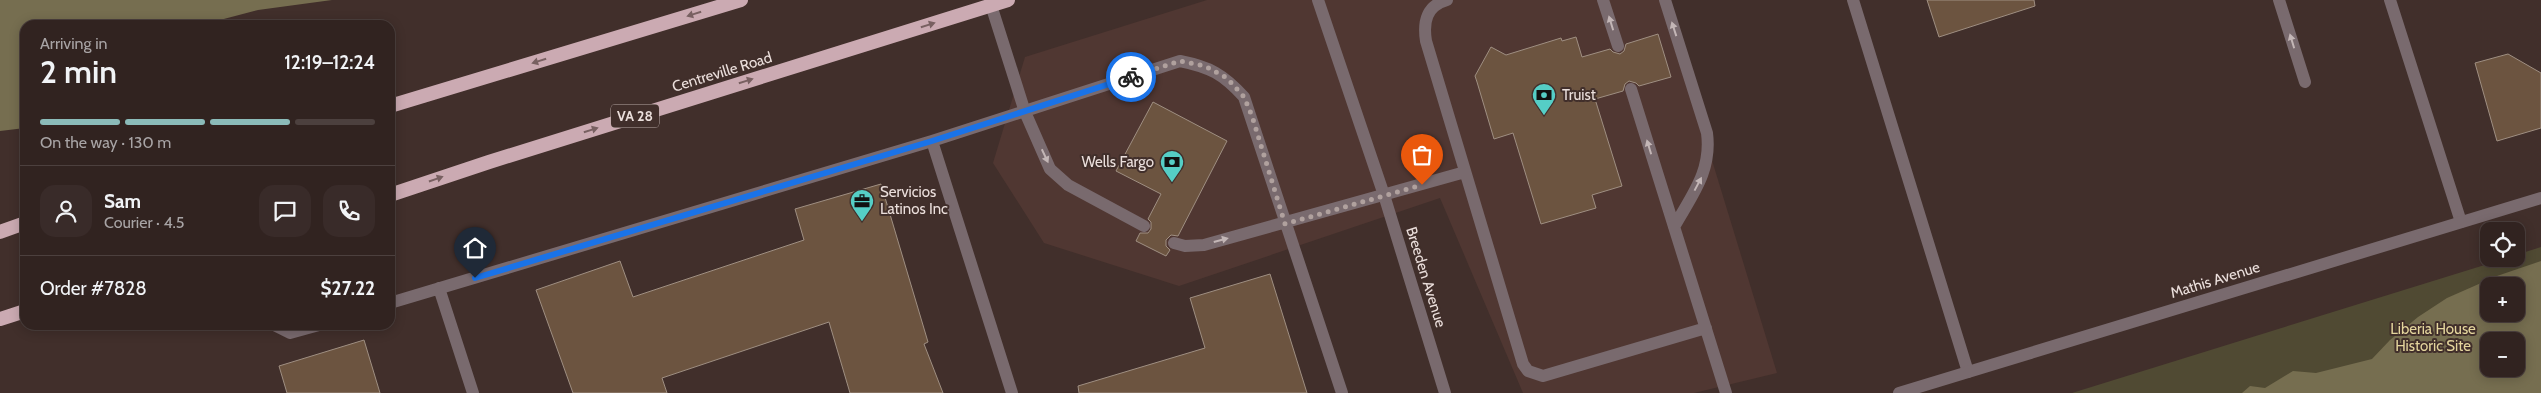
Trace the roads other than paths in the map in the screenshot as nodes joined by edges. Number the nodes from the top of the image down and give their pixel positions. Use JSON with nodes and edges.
{"nodes":[{"id":1,"x":741,"y":0,"type":"edge"},
{"id":2,"x":1008,"y":0,"type":"edge"},
{"id":3,"x":1318,"y":0,"type":"edge"},
{"id":4,"x":1447,"y":0,"type":"edge"},
{"id":5,"x":1604,"y":0,"type":"edge"},
{"id":6,"x":1665,"y":0,"type":"edge"},
{"id":7,"x":1852,"y":0,"type":"edge"},
{"id":8,"x":2279,"y":0,"type":"edge"},
{"id":9,"x":2390,"y":0,"type":"edge"},
{"id":10,"x":991,"y":5,"type":"junction"},
{"id":11,"x":1618,"y":46,"type":"dead end"},
{"id":12,"x":2305,"y":82,"type":"dead end"},
{"id":13,"x":1631,"y":88,"type":"dead end"},
{"id":14,"x":395,"y":104,"type":"edge"},
{"id":15,"x":1025,"y":112,"type":"junction"},
{"id":16,"x":932,"y":141,"type":"junction"},
{"id":17,"x":1465,"y":172,"type":"junction"},
{"id":18,"x":395,"y":193,"type":"edge"},
{"id":19,"x":1384,"y":195,"type":"junction"},
{"id":20,"x":2541,"y":198,"type":"edge"},
{"id":21,"x":2461,"y":222,"type":"junction"},
{"id":22,"x":1285,"y":224,"type":"junction"},
{"id":23,"x":20,"y":225,"type":"edge"},
{"id":24,"x":1144,"y":226,"type":"dead end"},
{"id":25,"x":1674,"y":227,"type":"junction"},
{"id":26,"x":0,"y":232,"type":"edge"},
{"id":27,"x":1174,"y":243,"type":"dead end"},
{"id":28,"x":439,"y":288,"type":"junction"},
{"id":29,"x":395,"y":301,"type":"edge"},
{"id":30,"x":20,"y":313,"type":"edge"},
{"id":31,"x":0,"y":319,"type":"edge"},
{"id":32,"x":1706,"y":328,"type":"junction"},
{"id":33,"x":284,"y":330,"type":"edge"},
{"id":34,"x":301,"y":330,"type":"edge"},
{"id":35,"x":1968,"y":372,"type":"junction"},
{"id":36,"x":473,"y":393,"type":"edge"},
{"id":37,"x":1012,"y":393,"type":"edge"},
{"id":38,"x":1342,"y":393,"type":"edge"},
{"id":39,"x":1445,"y":393,"type":"edge"},
{"id":40,"x":1726,"y":393,"type":"edge"},
{"id":41,"x":1899,"y":393,"type":"edge"}],
"edges":[{"from":1,"to":14,"type":"highway","one_way":true},
{"from":2,"to":10,"type":"highway","name":"Centreville Road","number":"VA 28"},
{"from":3,"to":19,"type":"street","name":"Breeden Avenue"},
{"from":4,"to":17,"type":"street"},
{"from":11,"to":5,"type":"street","one_way":true},
{"from":25,"to":6,"type":"street","one_way":true},
{"from":7,"to":35,"type":"street"},
{"from":12,"to":8,"type":"street","one_way":true},
{"from":9,"to":21,"type":"street"},
{"from":10,"to":15,"type":"street"},
{"from":18,"to":10,"type":"highway","name":"Centreville Road","number":"VA 28","one_way":true},
{"from":25,"to":13,"type":"street","one_way":true},
{"from":15,"to":16,"type":"street"},
{"from":15,"to":22,"type":"street"},
{"from":15,"to":24,"type":"street","one_way":true},
{"from":16,"to":28,"type":"street"},
{"from":16,"to":37,"type":"street"},
{"from":17,"to":19,"type":"street"},
{"from":17,"to":32,"type":"street"},
{"from":19,"to":22,"type":"street"},
{"from":19,"to":39,"type":"street","name":"Breeden Avenue"},
{"from":20,"to":21,"type":"street","name":"Mathis Avenue"},
{"from":21,"to":35,"type":"street","name":"Mathis Avenue"},
{"from":27,"to":22,"type":"street","one_way":true},
{"from":22,"to":38,"type":"street"},
{"from":23,"to":26,"type":"highway"},
{"from":25,"to":32,"type":"street"},
{"from":28,"to":29,"type":"street"},
{"from":28,"to":36,"type":"street"},
{"from":30,"to":31,"type":"highway"},
{"from":32,"to":40,"type":"street"},
{"from":33,"to":34,"type":"street"},
{"from":35,"to":41,"type":"street","name":"Mathis Avenue"}]}
